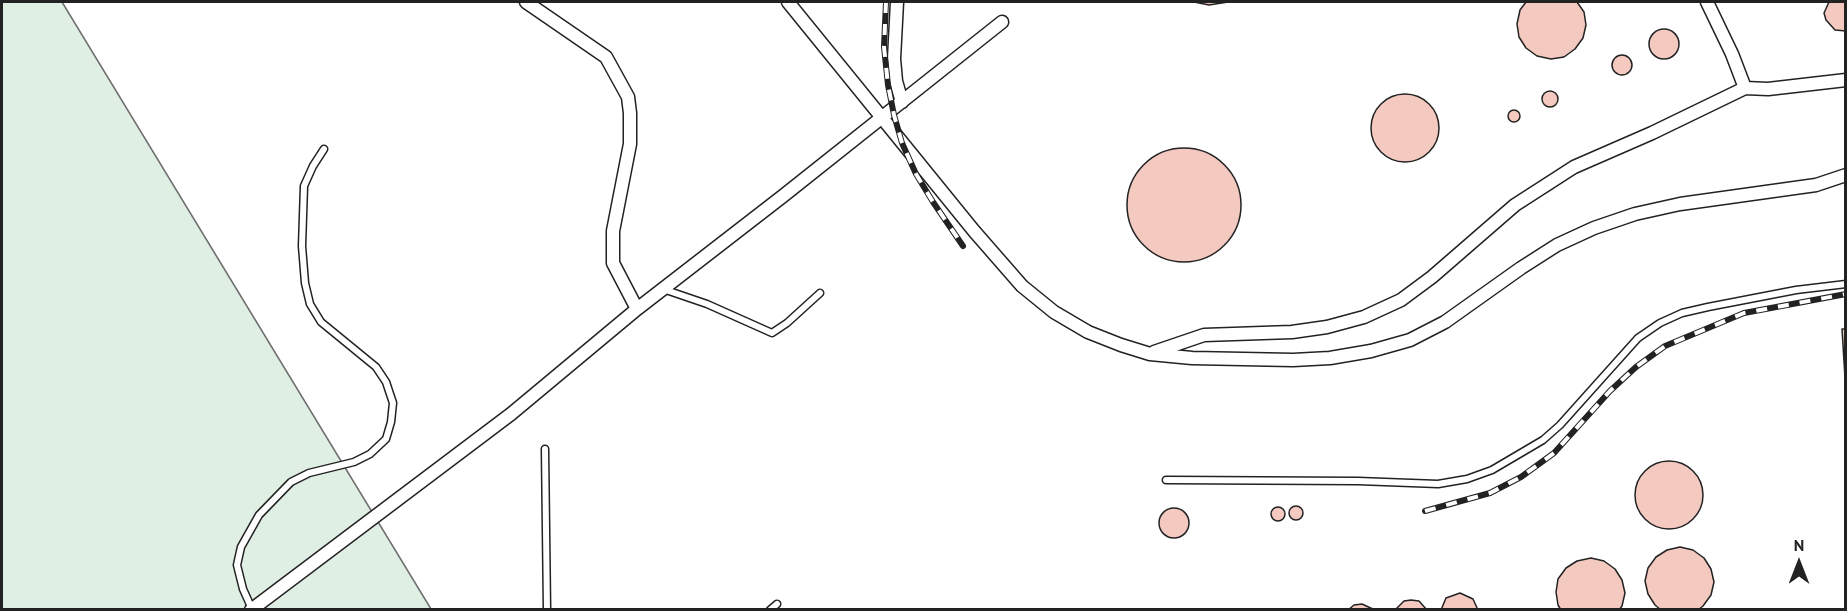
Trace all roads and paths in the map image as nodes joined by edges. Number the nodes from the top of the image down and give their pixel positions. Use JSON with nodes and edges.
{"nodes":[{"id":1,"x":525,"y":2,"type":"edge"},
{"id":2,"x":788,"y":2,"type":"edge"},
{"id":3,"x":897,"y":2,"type":"edge"},
{"id":4,"x":1707,"y":2,"type":"edge"},
{"id":5,"x":1002,"y":22,"type":"dead end"},
{"id":6,"x":1845,"y":80,"type":"edge"},
{"id":7,"x":1745,"y":88,"type":"junction"},
{"id":8,"x":902,"y":102,"type":"junction"},
{"id":9,"x":882,"y":118,"type":"junction"},
{"id":10,"x":324,"y":149,"type":"dead end"},
{"id":11,"x":1845,"y":175,"type":"edge"},
{"id":12,"x":1845,"y":284,"type":"edge"},
{"id":13,"x":662,"y":289,"type":"junction"},
{"id":14,"x":820,"y":293,"type":"dead end"},
{"id":15,"x":637,"y":309,"type":"junction"},
{"id":16,"x":1150,"y":354,"type":"junction"},
{"id":17,"x":545,"y":449,"type":"dead end"},
{"id":18,"x":1166,"y":480,"type":"dead end"},
{"id":19,"x":777,"y":604,"type":"dead end"},
{"id":20,"x":252,"y":609,"type":"edge"},
{"id":21,"x":547,"y":609,"type":"edge"},
{"id":22,"x":770,"y":609,"type":"edge"}],
"edges":[{"from":1,"to":15,"type":"street"},
{"from":2,"to":9,"type":"street"},
{"from":3,"to":8,"type":"street"},
{"from":4,"to":7,"type":"street"},
{"from":5,"to":8,"type":"street"},
{"from":6,"to":7,"type":"street"},
{"from":7,"to":16,"type":"street"},
{"from":8,"to":9,"type":"street"},
{"from":9,"to":13,"type":"street"},
{"from":9,"to":16,"type":"street"},
{"from":10,"to":20,"type":"lane"},
{"from":11,"to":16,"type":"street"},
{"from":12,"to":18,"type":"lane"},
{"from":13,"to":14,"type":"lane"},
{"from":13,"to":15,"type":"street"},
{"from":15,"to":20,"type":"street"},
{"from":17,"to":21,"type":"lane"},
{"from":19,"to":22,"type":"lane"}]}
